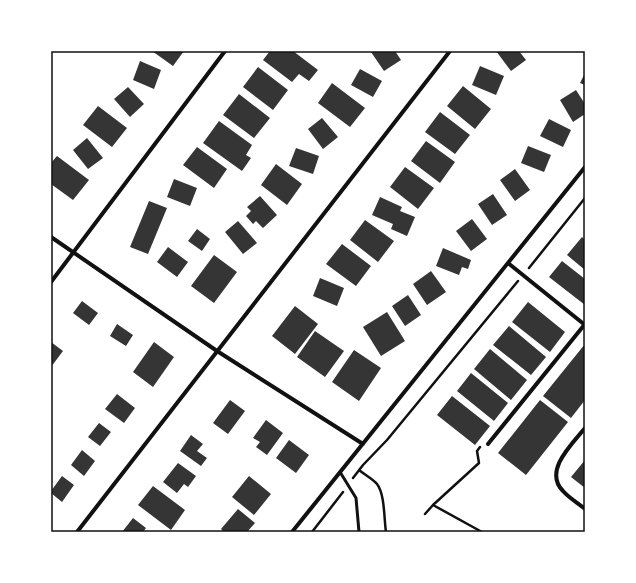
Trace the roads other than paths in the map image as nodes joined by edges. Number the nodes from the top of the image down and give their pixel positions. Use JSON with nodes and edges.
{"nodes":[{"id":1,"x":225,"y":51,"type":"edge"},
{"id":2,"x":450,"y":51,"type":"edge"},
{"id":3,"x":585,"y":167,"type":"edge"},
{"id":4,"x":51,"y":237,"type":"edge"},
{"id":5,"x":73,"y":252,"type":"junction"},
{"id":6,"x":508,"y":263,"type":"junction"},
{"id":7,"x":51,"y":282,"type":"edge"},
{"id":8,"x":585,"y":324,"type":"edge"},
{"id":9,"x":217,"y":351,"type":"junction"},
{"id":10,"x":585,"y":428,"type":"edge"},
{"id":11,"x":363,"y":444,"type":"junction"},
{"id":12,"x":488,"y":444,"type":"road end"},
{"id":13,"x":340,"y":472,"type":"junction"},
{"id":14,"x":585,"y":509,"type":"edge"},
{"id":15,"x":77,"y":532,"type":"edge"},
{"id":16,"x":292,"y":532,"type":"edge"},
{"id":17,"x":359,"y":532,"type":"edge"}],
"edges":[{"from":1,"to":5,"type":"street"},
{"from":2,"to":9,"type":"street"},
{"from":3,"to":6,"type":"street"},
{"from":4,"to":5,"type":"street"},
{"from":5,"to":7,"type":"street"},
{"from":5,"to":9,"type":"street"},
{"from":6,"to":8,"type":"street"},
{"from":6,"to":11,"type":"street"},
{"from":8,"to":12,"type":"street"},
{"from":9,"to":11,"type":"street"},
{"from":9,"to":15,"type":"street"},
{"from":10,"to":14,"type":"street"},
{"from":11,"to":13,"type":"street"},
{"from":13,"to":16,"type":"street"},
{"from":13,"to":17,"type":"lane"}]}
